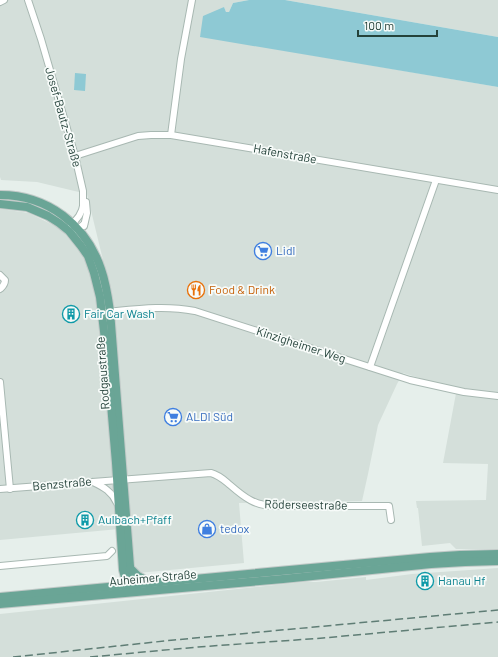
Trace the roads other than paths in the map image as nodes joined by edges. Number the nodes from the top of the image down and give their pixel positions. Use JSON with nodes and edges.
{"nodes":[{"id":1,"x":4,"y":0,"type":"edge"},
{"id":2,"x":28,"y":0,"type":"edge"},
{"id":3,"x":192,"y":0,"type":"edge"},
{"id":4,"x":0,"y":2,"type":"edge"},
{"id":5,"x":171,"y":135,"type":"junction"},
{"id":6,"x":74,"y":156,"type":"junction"},
{"id":7,"x":436,"y":180,"type":"junction"},
{"id":8,"x":498,"y":190,"type":"edge"},
{"id":9,"x":84,"y":193,"type":"junction"},
{"id":10,"x":0,"y":195,"type":"edge"},
{"id":11,"x":0,"y":204,"type":"edge"},
{"id":12,"x":76,"y":227,"type":"junction"},
{"id":13,"x":0,"y":276,"type":"edge"},
{"id":14,"x":0,"y":289,"type":"edge"},
{"id":15,"x":106,"y":312,"type":"junction"},
{"id":16,"x":370,"y":367,"type":"junction"},
{"id":17,"x":0,"y":382,"type":"edge"},
{"id":18,"x":498,"y":396,"type":"edge"},
{"id":19,"x":120,"y":480,"type":"junction"},
{"id":20,"x":93,"y":482,"type":"junction"},
{"id":21,"x":10,"y":488,"type":"junction"},
{"id":22,"x":0,"y":489,"type":"edge"},
{"id":23,"x":119,"y":505,"type":"junction"},
{"id":24,"x":391,"y":520,"type":"dead end"},
{"id":25,"x":112,"y":551,"type":"dead end"},
{"id":26,"x":498,"y":554,"type":"edge"},
{"id":27,"x":498,"y":561,"type":"edge"},
{"id":28,"x":0,"y":566,"type":"edge"},
{"id":29,"x":127,"y":569,"type":"junction"},
{"id":30,"x":307,"y":572,"type":"junction"},
{"id":31,"x":152,"y":583,"type":"junction"},
{"id":32,"x":129,"y":585,"type":"junction"},
{"id":33,"x":108,"y":587,"type":"junction"},
{"id":34,"x":138,"y":591,"type":"junction"},
{"id":35,"x":122,"y":592,"type":"junction"},
{"id":36,"x":0,"y":597,"type":"edge"},
{"id":37,"x":0,"y":604,"type":"edge"}],
"edges":[{"from":1,"to":4,"type":"street"},
{"from":2,"to":6,"type":"street","name":"Josef-Bautz-Straße"},
{"from":3,"to":5,"type":"street"},
{"from":5,"to":6,"type":"street","name":"Hafenstraße"},
{"from":5,"to":7,"type":"street","name":"Hafenstraße"},
{"from":6,"to":9,"type":"street","name":"Josef-Bautz-Straße"},
{"from":7,"to":8,"type":"street","name":"Hafenstraße"},
{"from":7,"to":16,"type":"street"},
{"from":9,"to":12,"type":"street","name":"Josef-Bautz-Straße"},
{"from":9,"to":12,"type":"street"},
{"from":10,"to":12,"type":"main road","name":"Rodgaustraße"},
{"from":11,"to":12,"type":"main road","name":"Rodgaustraße"},
{"from":12,"to":15,"type":"main road","name":"Rodgaustraße"},
{"from":12,"to":15,"type":"main road","name":"Rodgaustraße"},
{"from":13,"to":14,"type":"street"},
{"from":15,"to":16,"type":"street","name":"Kinzigheimer Weg"},
{"from":15,"to":19,"type":"main road","name":"Rodgaustraße"},
{"from":16,"to":18,"type":"street","name":"Kinzigheimer Weg"},
{"from":17,"to":21,"type":"street"},
{"from":19,"to":20,"type":"street","name":"Benzstraße"},
{"from":19,"to":23,"type":"main road","name":"Rodgaustraße"},
{"from":19,"to":24,"type":"street","name":"Röderseestraße"},
{"from":19,"to":29,"type":"main road","name":"Rodgaustraße"},
{"from":20,"to":21,"type":"street","name":"Benzstraße"},
{"from":20,"to":23,"type":"street"},
{"from":21,"to":22,"type":"street","name":"Benzstraße"},
{"from":23,"to":29,"type":"main road","name":"Rodgaustraße"},
{"from":25,"to":28,"type":"street"},
{"from":26,"to":30,"type":"main road","name":"Auheimer Straße"},
{"from":27,"to":30,"type":"main road","name":"Auheimer Straße"},
{"from":29,"to":31,"type":"main road"},
{"from":29,"to":32,"type":"main road","name":"Rodgaustraße"},
{"from":29,"to":33,"type":"main road"},
{"from":30,"to":31,"type":"main road","name":"Auheimer Straße"},
{"from":30,"to":34,"type":"main road","name":"Auheimer Straße"},
{"from":31,"to":32,"type":"main road","name":"Auheimer Straße"},
{"from":32,"to":33,"type":"main road","name":"Auheimer Straße"},
{"from":32,"to":34,"type":"main road"},
{"from":32,"to":35,"type":"main road"},
{"from":33,"to":36,"type":"main road","name":"Auheimer Straße"},
{"from":34,"to":35,"type":"main road","name":"Auheimer Straße"},
{"from":35,"to":37,"type":"main road","name":"Auheimer Straße"}]}
